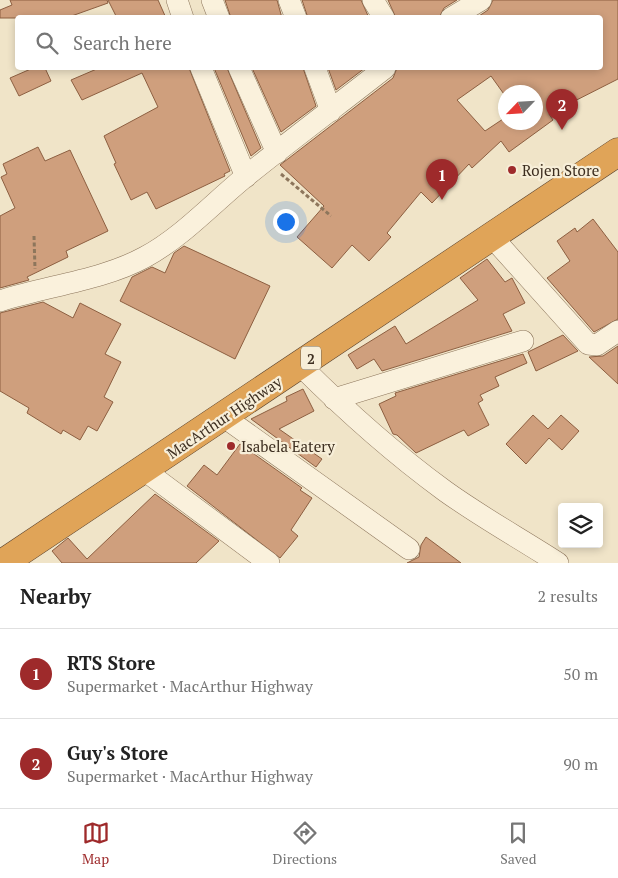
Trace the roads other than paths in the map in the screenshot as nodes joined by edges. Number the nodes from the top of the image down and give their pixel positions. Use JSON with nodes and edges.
{"nodes":[{"id":1,"x":177,"y":0,"type":"edge"},
{"id":2,"x":212,"y":0,"type":"edge"},
{"id":3,"x":289,"y":0,"type":"edge"},
{"id":4,"x":373,"y":0,"type":"edge"},
{"id":5,"x":482,"y":0,"type":"edge"},
{"id":6,"x":453,"y":10,"type":"edge"},
{"id":7,"x":182,"y":15,"type":"edge"},
{"id":8,"x":218,"y":15,"type":"edge"},
{"id":9,"x":295,"y":15,"type":"edge"},
{"id":10,"x":382,"y":15,"type":"edge"},
{"id":11,"x":202,"y":70,"type":"edge"},
{"id":12,"x":240,"y":70,"type":"edge"},
{"id":13,"x":316,"y":70,"type":"edge"},
{"id":14,"x":382,"y":70,"type":"edge"},
{"id":15,"x":331,"y":110,"type":"junction"},
{"id":16,"x":618,"y":152,"type":"edge"},
{"id":17,"x":272,"y":158,"type":"junction"},
{"id":18,"x":246,"y":177,"type":"junction"},
{"id":19,"x":492,"y":237,"type":"junction"},
{"id":20,"x":0,"y":301,"type":"edge"},
{"id":21,"x":618,"y":331,"type":"edge"},
{"id":22,"x":523,"y":341,"type":"dead end"},
{"id":23,"x":300,"y":366,"type":"junction"},
{"id":24,"x":334,"y":399,"type":"junction"},
{"id":25,"x":224,"y":417,"type":"junction"},
{"id":26,"x":144,"y":470,"type":"junction"},
{"id":27,"x":409,"y":549,"type":"dead end"},
{"id":28,"x":3,"y":563,"type":"edge"},
{"id":29,"x":269,"y":563,"type":"edge"},
{"id":30,"x":558,"y":563,"type":"edge"}],
"edges":[{"from":1,"to":7,"type":"street"},
{"from":2,"to":8,"type":"street"},
{"from":3,"to":9,"type":"street"},
{"from":4,"to":10,"type":"street"},
{"from":5,"to":6,"type":"street"},
{"from":11,"to":18,"type":"street"},
{"from":12,"to":17,"type":"street"},
{"from":13,"to":15,"type":"street"},
{"from":14,"to":15,"type":"street"},
{"from":15,"to":17,"type":"street"},
{"from":16,"to":19,"type":"highway","name":"MacArthur Highway","number":"2"},
{"from":17,"to":18,"type":"street"},
{"from":18,"to":20,"type":"street"},
{"from":19,"to":21,"type":"street"},
{"from":19,"to":23,"type":"highway","name":"MacArthur Highway","number":"2"},
{"from":22,"to":24,"type":"street"},
{"from":23,"to":24,"type":"street"},
{"from":23,"to":25,"type":"highway","name":"MacArthur Highway","number":"2"},
{"from":24,"to":30,"type":"street"},
{"from":25,"to":26,"type":"highway","name":"MacArthur Highway","number":"2"},
{"from":25,"to":27,"type":"street"},
{"from":26,"to":28,"type":"highway","name":"MacArthur Highway","number":"2"},
{"from":26,"to":29,"type":"street"}]}
